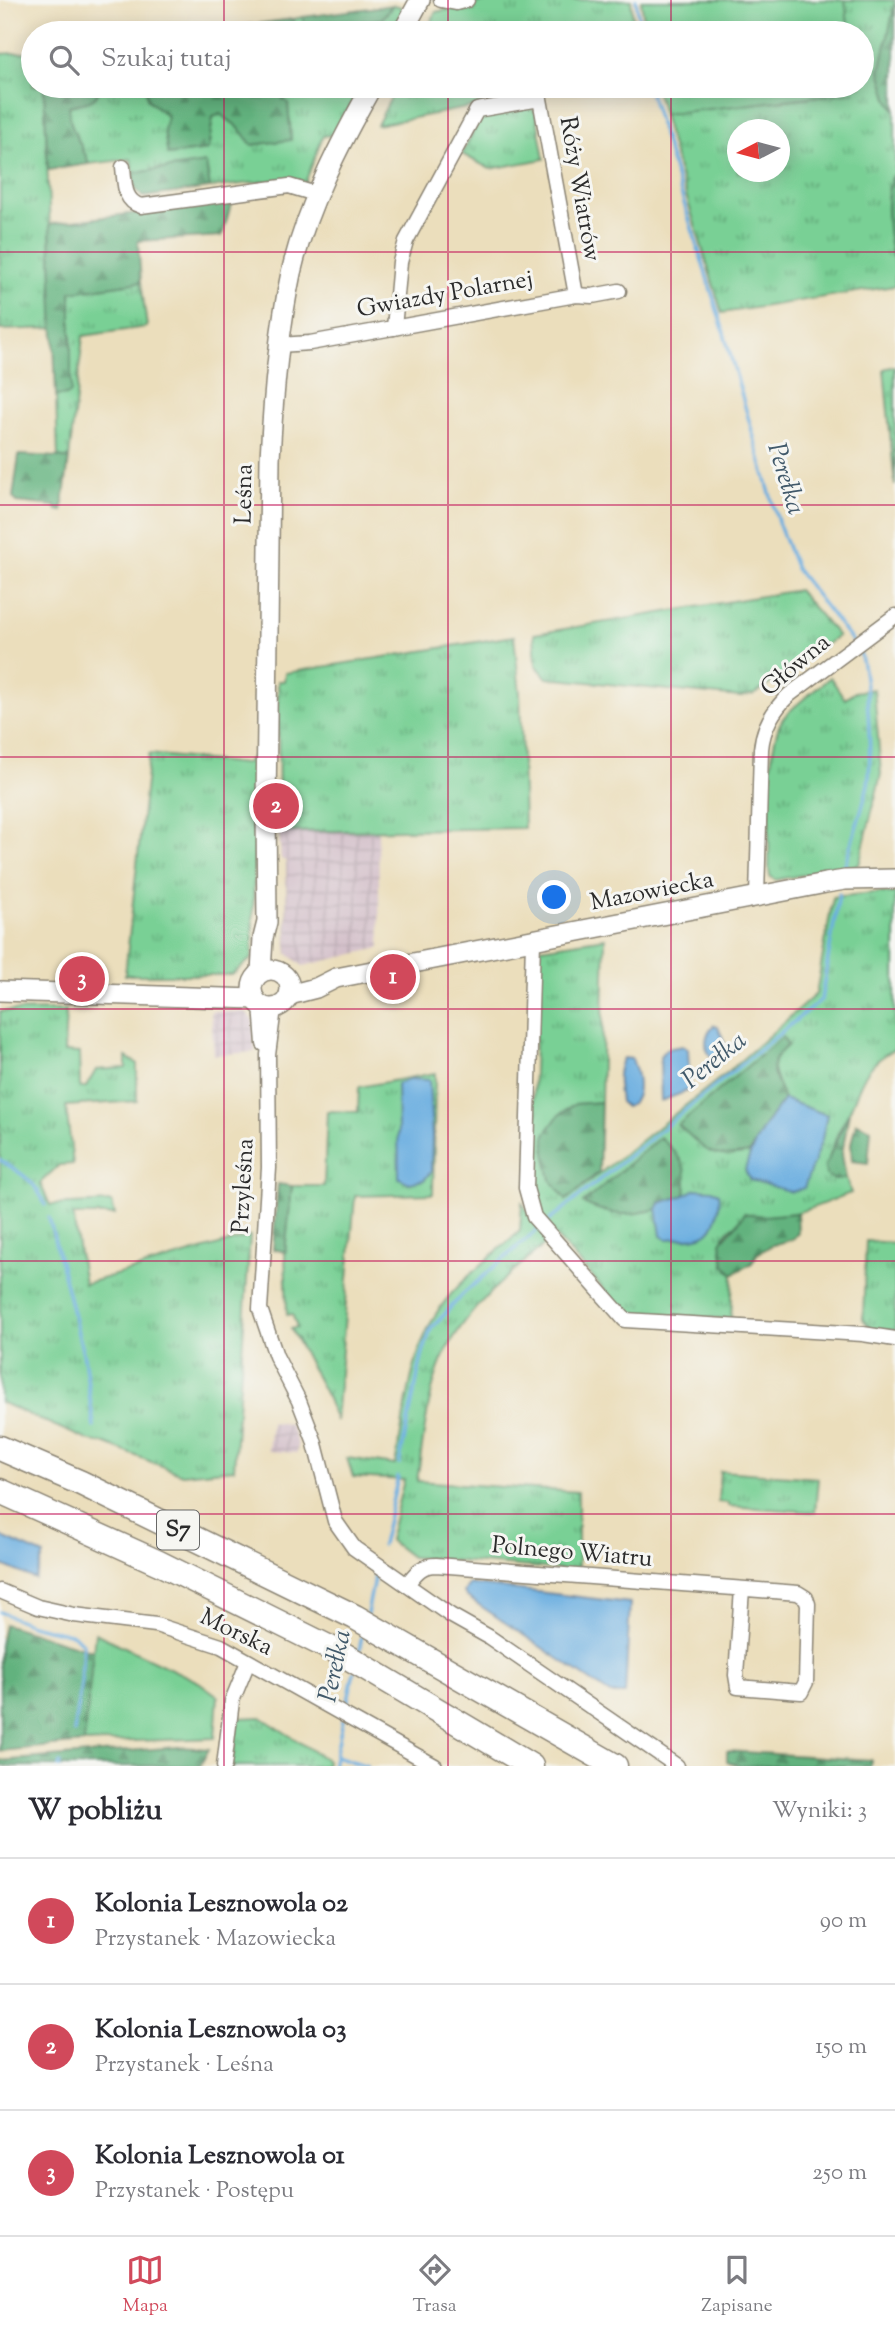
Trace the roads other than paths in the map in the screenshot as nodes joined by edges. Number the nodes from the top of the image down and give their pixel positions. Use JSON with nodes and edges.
{"nodes":[{"id":1,"x":420,"y":0,"type":"edge"},
{"id":2,"x":441,"y":0,"type":"edge"},
{"id":3,"x":467,"y":0,"type":"edge"},
{"id":4,"x":408,"y":21,"type":"edge"},
{"id":5,"x":366,"y":98,"type":"edge"},
{"id":6,"x":123,"y":167,"type":"dead end"},
{"id":7,"x":319,"y":195,"type":"junction"},
{"id":8,"x":619,"y":291,"type":"dead end"},
{"id":9,"x":576,"y":295,"type":"junction"},
{"id":10,"x":394,"y":328,"type":"junction"},
{"id":11,"x":279,"y":345,"type":"junction"},
{"id":12,"x":895,"y":616,"type":"edge"},
{"id":13,"x":895,"y":878,"type":"edge"},
{"id":14,"x":757,"y":897,"type":"junction"},
{"id":15,"x":533,"y":941,"type":"junction"},
{"id":16,"x":270,"y":989,"type":"junction"},
{"id":17,"x":0,"y":991,"type":"edge"},
{"id":18,"x":895,"y":1339,"type":"edge"},
{"id":19,"x":0,"y":1448,"type":"edge"},
{"id":20,"x":0,"y":1491,"type":"edge"},
{"id":21,"x":407,"y":1584,"type":"junction"},
{"id":22,"x":742,"y":1589,"type":"junction"},
{"id":23,"x":0,"y":1591,"type":"edge"},
{"id":24,"x":248,"y":1662,"type":"junction"},
{"id":25,"x":224,"y":1766,"type":"edge"},
{"id":26,"x":435,"y":1766,"type":"edge"},
{"id":27,"x":531,"y":1766,"type":"edge"},
{"id":28,"x":615,"y":1766,"type":"edge"},
{"id":29,"x":677,"y":1766,"type":"edge"}],
"edges":[{"from":1,"to":4,"type":"street"},
{"from":2,"to":3,"type":"street"},
{"from":5,"to":7,"type":"street","name":"Leśna"},
{"from":6,"to":7,"type":"street"},
{"from":7,"to":11,"type":"street","name":"Leśna"},
{"from":8,"to":9,"type":"street","name":"Gwiazdy Polarnej"},
{"from":9,"to":10,"type":"street","name":"Gwiazdy Polarnej"},
{"from":9,"to":10,"type":"street","name":"Róży Wiatrów"},
{"from":10,"to":11,"type":"street","name":"Gwiazdy Polarnej"},
{"from":11,"to":16,"type":"street","name":"Leśna"},
{"from":12,"to":14,"type":"street","name":"Główna"},
{"from":13,"to":14,"type":"street","name":"Mazowiecka"},
{"from":14,"to":15,"type":"street","name":"Mazowiecka"},
{"from":15,"to":16,"type":"street","name":"Mazowiecka"},
{"from":15,"to":18,"type":"street"},
{"from":16,"to":17,"type":"street","name":"Mazowiecka"},
{"from":16,"to":21,"type":"street","name":"Przyleśna"},
{"from":19,"to":28,"type":"highway","number":"S7"},
{"from":20,"to":27,"type":"highway","number":"S7"},
{"from":21,"to":22,"type":"street","name":"Polnego Wiatru"},
{"from":21,"to":29,"type":"street","name":"Przyleśna"},
{"from":22,"to":22,"type":"street","name":"Polnego Wiatru"},
{"from":23,"to":24,"type":"street","name":"Morska"},
{"from":24,"to":25,"type":"street"},
{"from":24,"to":26,"type":"street","name":"Morska"}]}
